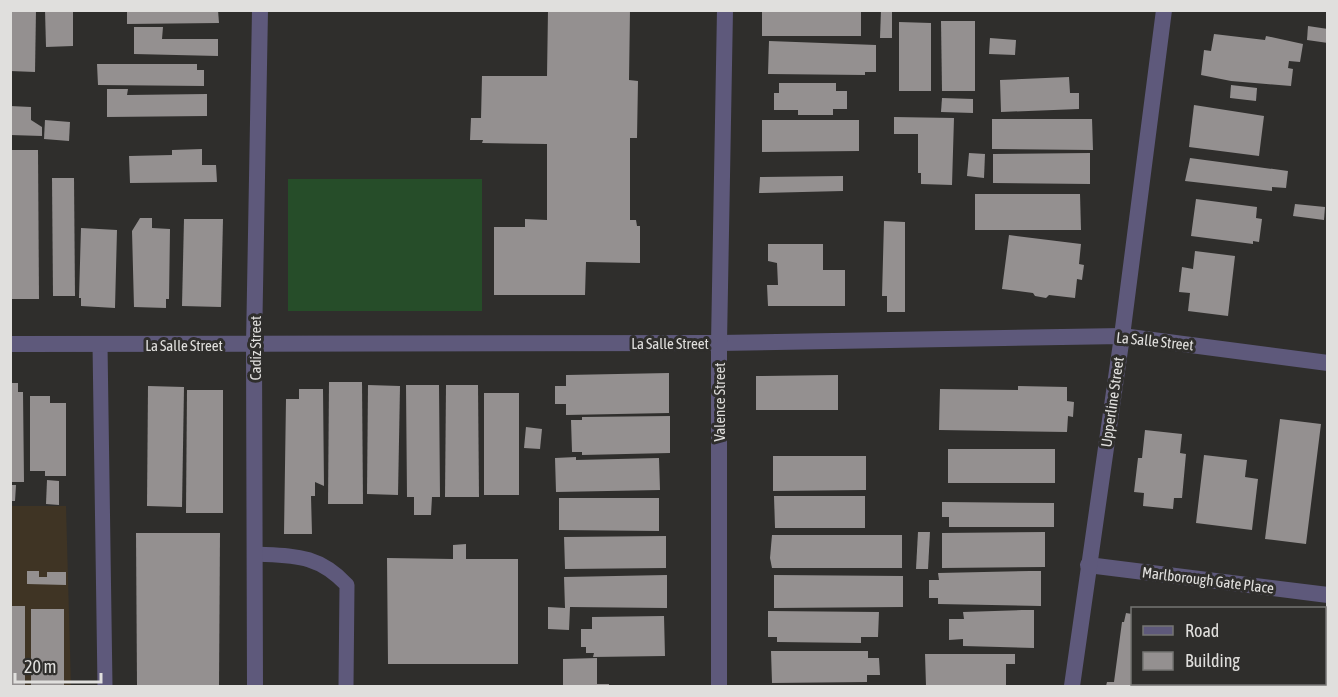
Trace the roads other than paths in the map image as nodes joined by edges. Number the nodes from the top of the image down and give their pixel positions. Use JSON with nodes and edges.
{"nodes":[{"id":1,"x":260,"y":10,"type":"edge"},
{"id":2,"x":725,"y":10,"type":"edge"},
{"id":3,"x":1164,"y":10,"type":"edge"},
{"id":4,"x":1122,"y":336,"type":"junction"},
{"id":5,"x":719,"y":343,"type":"junction"},
{"id":6,"x":10,"y":344,"type":"edge"},
{"id":7,"x":99,"y":344,"type":"junction"},
{"id":8,"x":254,"y":345,"type":"junction"},
{"id":9,"x":1328,"y":363,"type":"edge"},
{"id":10,"x":255,"y":554,"type":"junction"},
{"id":11,"x":1088,"y":565,"type":"junction"},
{"id":12,"x":1328,"y":595,"type":"edge"},
{"id":13,"x":105,"y":687,"type":"edge"},
{"id":14,"x":255,"y":687,"type":"edge"},
{"id":15,"x":346,"y":687,"type":"edge"},
{"id":16,"x":719,"y":687,"type":"edge"},
{"id":17,"x":1072,"y":687,"type":"edge"}],
"edges":[{"from":1,"to":8,"type":"street","name":"Cadiz Street"},
{"from":2,"to":5,"type":"street","name":"Valence Street"},
{"from":3,"to":4,"type":"street","name":"Upperline Street"},
{"from":4,"to":5,"type":"street","name":"La Salle Street"},
{"from":4,"to":9,"type":"street","name":"La Salle Street"},
{"from":4,"to":11,"type":"street","name":"Upperline Street"},
{"from":5,"to":8,"type":"street","name":"La Salle Street"},
{"from":5,"to":16,"type":"street","name":"Valence Street"},
{"from":6,"to":7,"type":"street","name":"La Salle Street"},
{"from":7,"to":8,"type":"street","name":"La Salle Street"},
{"from":7,"to":13,"type":"lane"},
{"from":8,"to":10,"type":"street","name":"Cadiz Street"},
{"from":10,"to":14,"type":"street","name":"Cadiz Street"},
{"from":10,"to":15,"type":"lane"},
{"from":11,"to":12,"type":"street","name":"Marlborough Gate Place"},
{"from":11,"to":17,"type":"street","name":"Upperline Street"}]}
